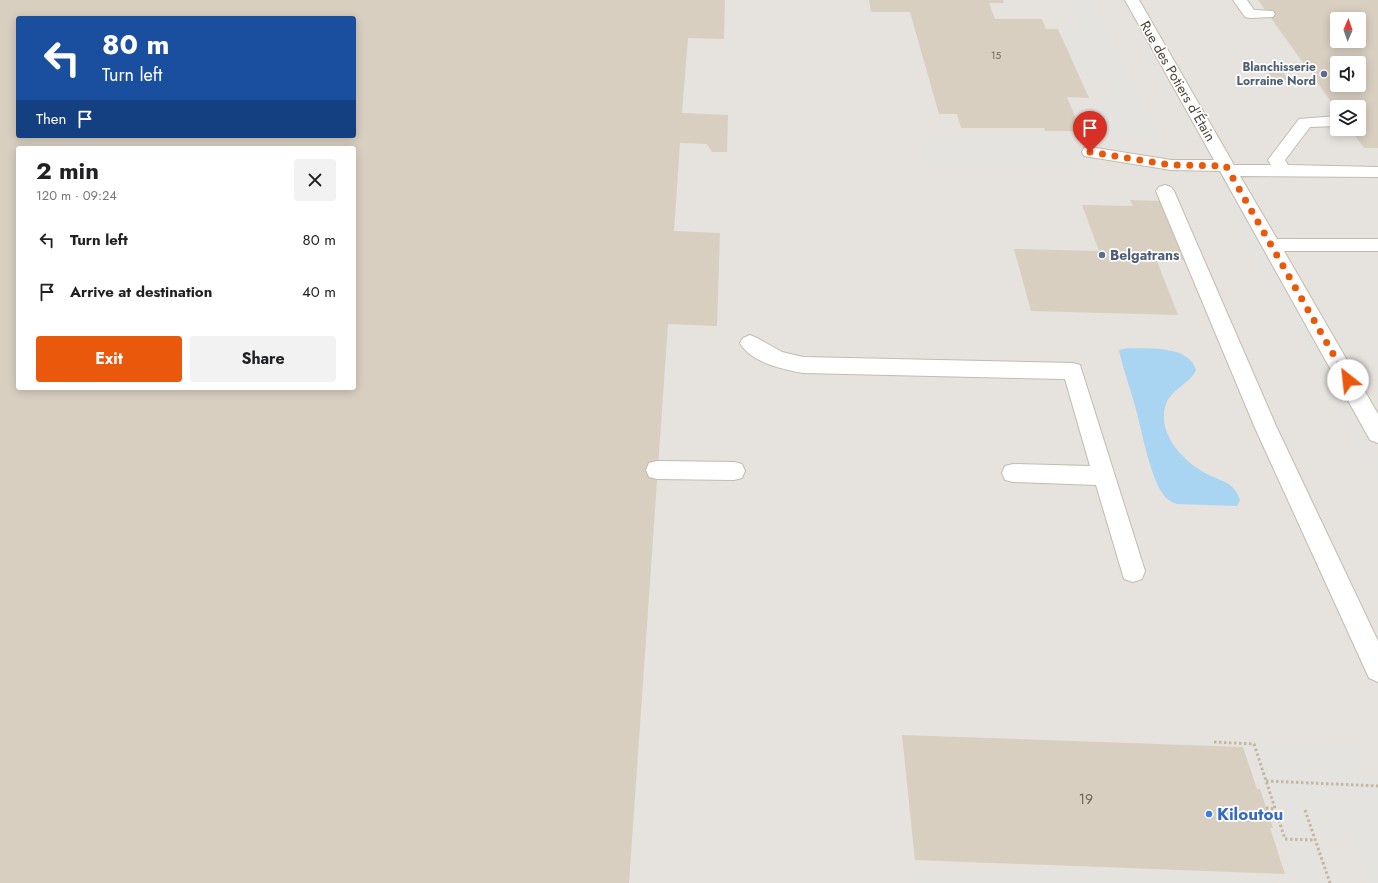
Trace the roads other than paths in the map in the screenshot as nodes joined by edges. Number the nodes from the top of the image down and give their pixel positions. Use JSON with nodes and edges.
{"nodes":[{"id":1,"x":1132,"y":0,"type":"edge"},
{"id":2,"x":1240,"y":0,"type":"edge"},
{"id":3,"x":1268,"y":14,"type":"dead end"},
{"id":4,"x":1330,"y":122,"type":"edge"},
{"id":5,"x":1090,"y":152,"type":"dead end"},
{"id":6,"x":1228,"y":168,"type":"junction"},
{"id":7,"x":1283,"y":171,"type":"junction"},
{"id":8,"x":1378,"y":172,"type":"edge"},
{"id":9,"x":1165,"y":191,"type":"dead end"},
{"id":10,"x":1271,"y":245,"type":"junction"},
{"id":11,"x":1378,"y":245,"type":"edge"},
{"id":12,"x":750,"y":343,"type":"dead end"},
{"id":13,"x":1378,"y":434,"type":"edge"},
{"id":14,"x":657,"y":470,"type":"dead end"},
{"id":15,"x":734,"y":471,"type":"dead end"},
{"id":16,"x":1013,"y":473,"type":"dead end"},
{"id":17,"x":1104,"y":476,"type":"junction"},
{"id":18,"x":1133,"y":571,"type":"dead end"},
{"id":19,"x":1378,"y":669,"type":"edge"}],
"edges":[{"from":1,"to":6,"type":"street","name":"Rue des Potiers d'Étain"},
{"from":2,"to":3,"type":"street"},
{"from":4,"to":7,"type":"street"},
{"from":5,"to":6,"type":"street"},
{"from":6,"to":7,"type":"street"},
{"from":6,"to":10,"type":"street","name":"Rue des Potiers d'Étain"},
{"from":7,"to":8,"type":"street"},
{"from":9,"to":19,"type":"street"},
{"from":10,"to":11,"type":"street"},
{"from":10,"to":13,"type":"street","name":"Rue des Potiers d'Étain"},
{"from":12,"to":17,"type":"street"},
{"from":14,"to":15,"type":"street"},
{"from":16,"to":17,"type":"street"},
{"from":17,"to":18,"type":"street"}]}
